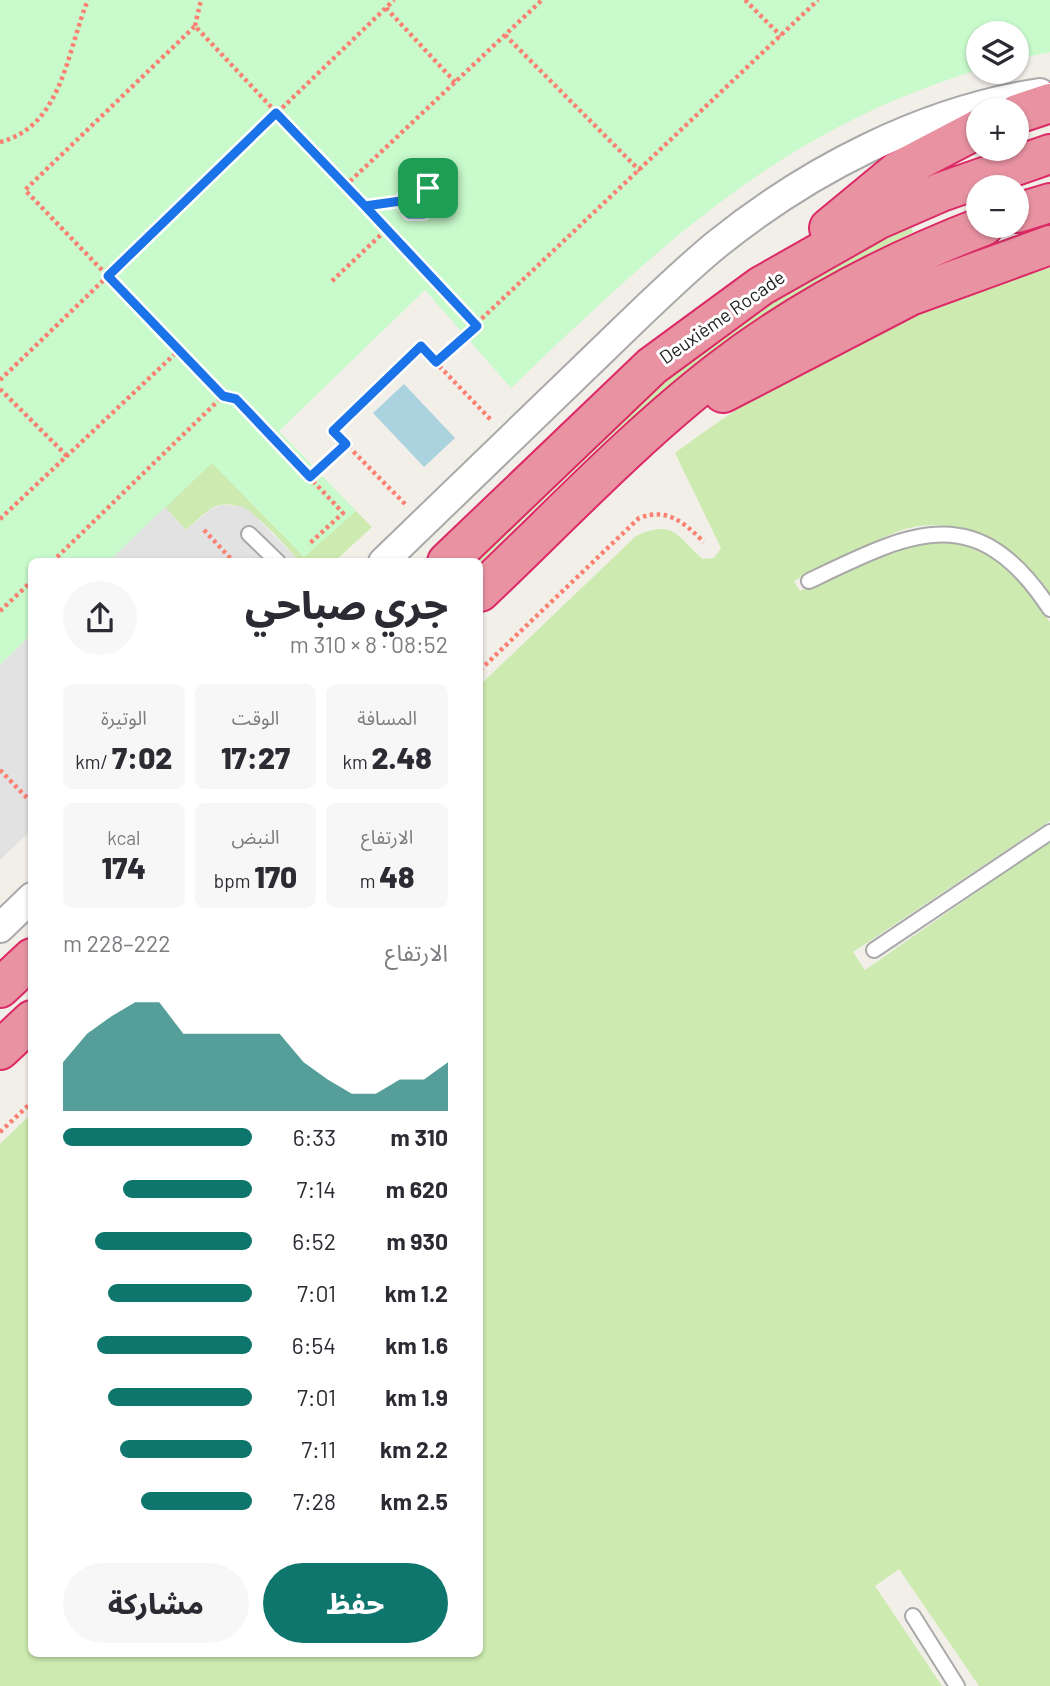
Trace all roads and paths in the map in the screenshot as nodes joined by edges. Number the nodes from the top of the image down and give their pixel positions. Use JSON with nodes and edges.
{"nodes":[{"id":1,"x":88,"y":0,"type":"edge"},
{"id":2,"x":201,"y":0,"type":"edge"},
{"id":3,"x":394,"y":0,"type":"edge"},
{"id":4,"x":542,"y":0,"type":"edge"},
{"id":5,"x":745,"y":0,"type":"edge"},
{"id":6,"x":818,"y":0,"type":"edge"},
{"id":7,"x":386,"y":8,"type":"junction"},
{"id":8,"x":195,"y":26,"type":"junction"},
{"id":9,"x":505,"y":35,"type":"junction"},
{"id":10,"x":781,"y":36,"type":"junction"},
{"id":11,"x":455,"y":82,"type":"junction"},
{"id":12,"x":1050,"y":92,"type":"edge"},
{"id":13,"x":1050,"y":103,"type":"edge"},
{"id":14,"x":1029,"y":110,"type":"edge"},
{"id":15,"x":276,"y":113,"type":"junction"},
{"id":16,"x":966,"y":135,"type":"edge"},
{"id":17,"x":0,"y":142,"type":"edge"},
{"id":18,"x":1050,"y":154,"type":"edge"},
{"id":19,"x":639,"y":171,"type":"junction"},
{"id":20,"x":345,"y":186,"type":"junction"},
{"id":21,"x":401,"y":201,"type":"junction"},
{"id":22,"x":1050,"y":203,"type":"edge"},
{"id":23,"x":365,"y":206,"type":"junction"},
{"id":24,"x":1029,"y":209,"type":"edge"},
{"id":25,"x":387,"y":229,"type":"junction"},
{"id":26,"x":966,"y":234,"type":"edge"},
{"id":27,"x":1050,"y":245,"type":"edge"},
{"id":28,"x":108,"y":276,"type":"junction"},
{"id":29,"x":332,"y":281,"type":"dead end"},
{"id":30,"x":761,"y":286,"type":"junction"},
{"id":31,"x":477,"y":326,"type":"junction"},
{"id":32,"x":179,"y":350,"type":"junction"},
{"id":33,"x":436,"y":362,"type":"junction"},
{"id":34,"x":0,"y":380,"type":"edge"},
{"id":35,"x":0,"y":389,"type":"edge"},
{"id":36,"x":223,"y":396,"type":"junction"},
{"id":37,"x":668,"y":413,"type":"junction"},
{"id":38,"x":510,"y":439,"type":"junction"},
{"id":39,"x":346,"y":444,"type":"junction"},
{"id":40,"x":66,"y":456,"type":"junction"},
{"id":41,"x":310,"y":477,"type":"junction"},
{"id":42,"x":0,"y":519,"type":"edge"},
{"id":43,"x":424,"y":523,"type":"junction"},
{"id":44,"x":204,"y":530,"type":"dead end"},
{"id":45,"x":249,"y":534,"type":"dead end"},
{"id":46,"x":704,"y":542,"type":"dead end"},
{"id":47,"x":308,"y":545,"type":"dead end"},
{"id":48,"x":55,"y":558,"type":"edge"},
{"id":49,"x":230,"y":558,"type":"edge"},
{"id":50,"x":274,"y":558,"type":"edge"},
{"id":51,"x":387,"y":558,"type":"edge"},
{"id":52,"x":451,"y":558,"type":"edge"},
{"id":53,"x":809,"y":581,"type":"dead end"},
{"id":54,"x":28,"y":585,"type":"edge"},
{"id":55,"x":483,"y":590,"type":"edge"},
{"id":56,"x":1050,"y":609,"type":"edge"},
{"id":57,"x":0,"y":611,"type":"edge"},
{"id":58,"x":483,"y":667,"type":"edge"},
{"id":59,"x":0,"y":770,"type":"edge"},
{"id":60,"x":28,"y":799,"type":"edge"},
{"id":61,"x":1050,"y":832,"type":"edge"},
{"id":62,"x":28,"y":901,"type":"edge"},
{"id":63,"x":0,"y":928,"type":"edge"},
{"id":64,"x":874,"y":950,"type":"dead end"},
{"id":65,"x":28,"y":962,"type":"edge"},
{"id":66,"x":0,"y":988,"type":"edge"},
{"id":67,"x":28,"y":1024,"type":"edge"},
{"id":68,"x":0,"y":1050,"type":"edge"},
{"id":69,"x":28,"y":1106,"type":"edge"},
{"id":70,"x":0,"y":1132,"type":"edge"},
{"id":71,"x":913,"y":1616,"type":"dead end"},
{"id":72,"x":957,"y":1686,"type":"edge"}],
"edges":[{"from":1,"to":17,"type":"path"},
{"from":2,"to":8,"type":"path"},
{"from":3,"to":7,"type":"path"},
{"from":4,"to":9,"type":"path"},
{"from":5,"to":10,"type":"path"},
{"from":6,"to":10,"type":"path"},
{"from":7,"to":11,"type":"path"},
{"from":7,"to":15,"type":"path"},
{"from":8,"to":15,"type":"path"},
{"from":8,"to":28,"type":"path"},
{"from":9,"to":11,"type":"path"},
{"from":9,"to":19,"type":"path"},
{"from":10,"to":19,"type":"path"},
{"from":11,"to":20,"type":"path"},
{"from":12,"to":38,"type":"street"},
{"from":13,"to":14,"type":"highway"},
{"from":15,"to":20,"type":"path"},
{"from":15,"to":28,"type":"path"},
{"from":16,"to":30,"type":"highway"},
{"from":18,"to":30,"type":"highway","name":"Deuxième Rocade"},
{"from":19,"to":31,"type":"path"},
{"from":20,"to":23,"type":"path"},
{"from":21,"to":21,"type":"path"},
{"from":21,"to":23,"type":"path"},
{"from":22,"to":24,"type":"highway"},
{"from":23,"to":25,"type":"path"},
{"from":25,"to":29,"type":"path"},
{"from":25,"to":31,"type":"path"},
{"from":26,"to":37,"type":"highway"},
{"from":27,"to":37,"type":"highway"},
{"from":28,"to":32,"type":"path"},
{"from":28,"to":34,"type":"path"},
{"from":30,"to":52,"type":"highway","name":"Deuxième Rocade"},
{"from":31,"to":33,"type":"path"},
{"from":32,"to":36,"type":"path"},
{"from":32,"to":40,"type":"path"},
{"from":33,"to":38,"type":"path"},
{"from":33,"to":39,"type":"path"},
{"from":35,"to":40,"type":"path"},
{"from":36,"to":41,"type":"path"},
{"from":36,"to":48,"type":"path"},
{"from":37,"to":55,"type":"highway"},
{"from":38,"to":43,"type":"street"},
{"from":39,"to":41,"type":"path"},
{"from":39,"to":43,"type":"path"},
{"from":40,"to":42,"type":"path"},
{"from":41,"to":47,"type":"path"},
{"from":43,"to":51,"type":"street"},
{"from":44,"to":49,"type":"path"},
{"from":45,"to":50,"type":"lane"},
{"from":46,"to":58,"type":"path"},
{"from":53,"to":56,"type":"lane"},
{"from":54,"to":57,"type":"path"},
{"from":59,"to":60,"type":"path"},
{"from":61,"to":64,"type":"lane"},
{"from":62,"to":63,"type":"street"},
{"from":65,"to":66,"type":"highway"},
{"from":67,"to":68,"type":"highway"},
{"from":69,"to":70,"type":"path"},
{"from":71,"to":72,"type":"lane"}]}
